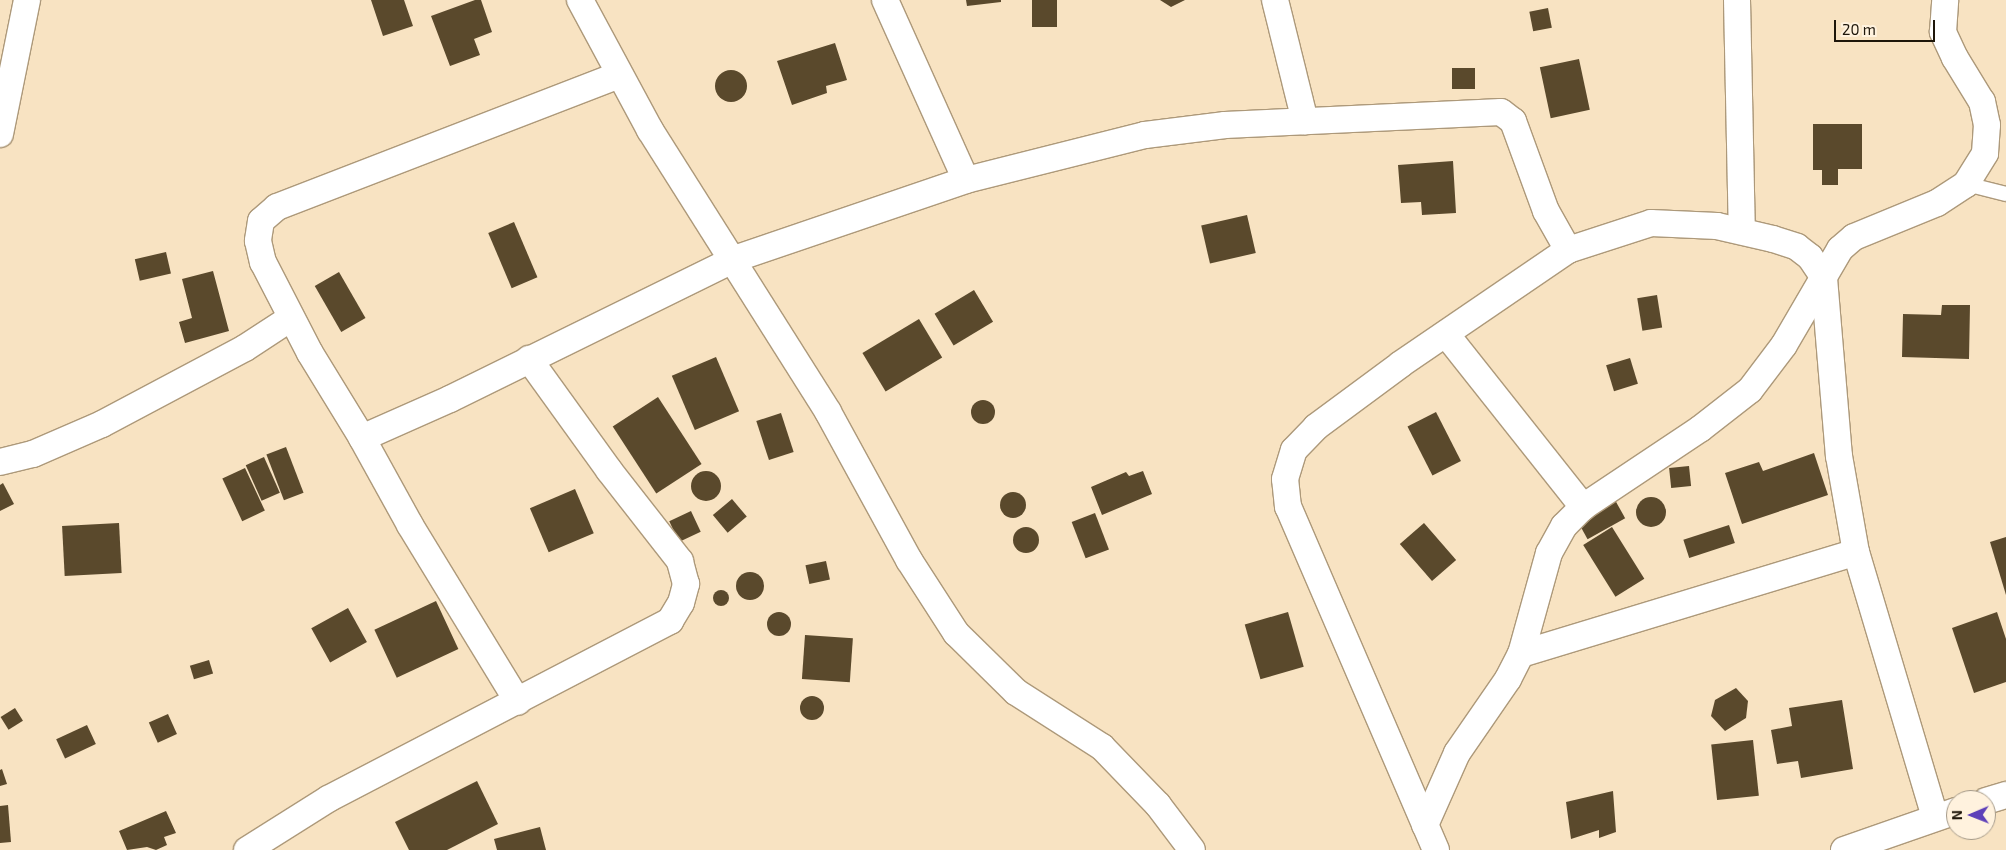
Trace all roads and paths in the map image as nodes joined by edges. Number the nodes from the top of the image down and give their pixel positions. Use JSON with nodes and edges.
{"nodes":[{"id":1,"x":27,"y":0,"type":"edge"},
{"id":2,"x":580,"y":0,"type":"edge"},
{"id":3,"x":885,"y":0,"type":"edge"},
{"id":4,"x":1275,"y":0,"type":"edge"},
{"id":5,"x":1737,"y":0,"type":"edge"},
{"id":6,"x":1944,"y":0,"type":"edge"},
{"id":7,"x":619,"y":75,"type":"junction"},
{"id":8,"x":1305,"y":121,"type":"junction"},
{"id":9,"x":0,"y":134,"type":"edge"},
{"id":10,"x":966,"y":180,"type":"junction"},
{"id":11,"x":1966,"y":184,"type":"junction"},
{"id":12,"x":2006,"y":194,"type":"edge"},
{"id":13,"x":1742,"y":231,"type":"junction"},
{"id":14,"x":1568,"y":250,"type":"junction"},
{"id":15,"x":734,"y":259,"type":"junction"},
{"id":16,"x":1824,"y":278,"type":"junction"},
{"id":17,"x":290,"y":318,"type":"junction"},
{"id":18,"x":1446,"y":334,"type":"junction"},
{"id":19,"x":529,"y":359,"type":"junction"},
{"id":20,"x":362,"y":438,"type":"junction"},
{"id":21,"x":0,"y":462,"type":"edge"},
{"id":22,"x":1583,"y":507,"type":"junction"},
{"id":23,"x":1856,"y":552,"type":"junction"},
{"id":24,"x":1522,"y":654,"type":"junction"},
{"id":25,"x":518,"y":702,"type":"junction"},
{"id":26,"x":1945,"y":814,"type":"edge"},
{"id":27,"x":1426,"y":825,"type":"junction"},
{"id":28,"x":1870,"y":846,"type":"edge"},
{"id":29,"x":248,"y":850,"type":"edge"},
{"id":30,"x":1192,"y":850,"type":"edge"},
{"id":31,"x":1436,"y":850,"type":"edge"},
{"id":32,"x":1844,"y":850,"type":"edge"}],
"edges":[{"from":1,"to":9,"type":"street"},
{"from":2,"to":7,"type":"street"},
{"from":3,"to":10,"type":"street"},
{"from":4,"to":8,"type":"street"},
{"from":5,"to":13,"type":"street"},
{"from":6,"to":11,"type":"street"},
{"from":7,"to":15,"type":"street"},
{"from":7,"to":17,"type":"street"},
{"from":8,"to":10,"type":"street"},
{"from":8,"to":14,"type":"street"},
{"from":10,"to":15,"type":"street"},
{"from":11,"to":12,"type":"lane"},
{"from":11,"to":16,"type":"street"},
{"from":13,"to":14,"type":"street"},
{"from":13,"to":16,"type":"street"},
{"from":14,"to":18,"type":"street"},
{"from":15,"to":19,"type":"street"},
{"from":15,"to":30,"type":"street"},
{"from":16,"to":22,"type":"street"},
{"from":16,"to":23,"type":"street"},
{"from":17,"to":20,"type":"street"},
{"from":17,"to":21,"type":"street"},
{"from":18,"to":22,"type":"street"},
{"from":18,"to":27,"type":"street"},
{"from":19,"to":20,"type":"street"},
{"from":19,"to":25,"type":"street"},
{"from":20,"to":25,"type":"street"},
{"from":22,"to":24,"type":"street"},
{"from":23,"to":24,"type":"street"},
{"from":23,"to":26,"type":"street"},
{"from":24,"to":27,"type":"street"},
{"from":25,"to":29,"type":"street"},
{"from":26,"to":28,"type":"street"},
{"from":27,"to":31,"type":"street"},
{"from":28,"to":32,"type":"street"}]}
